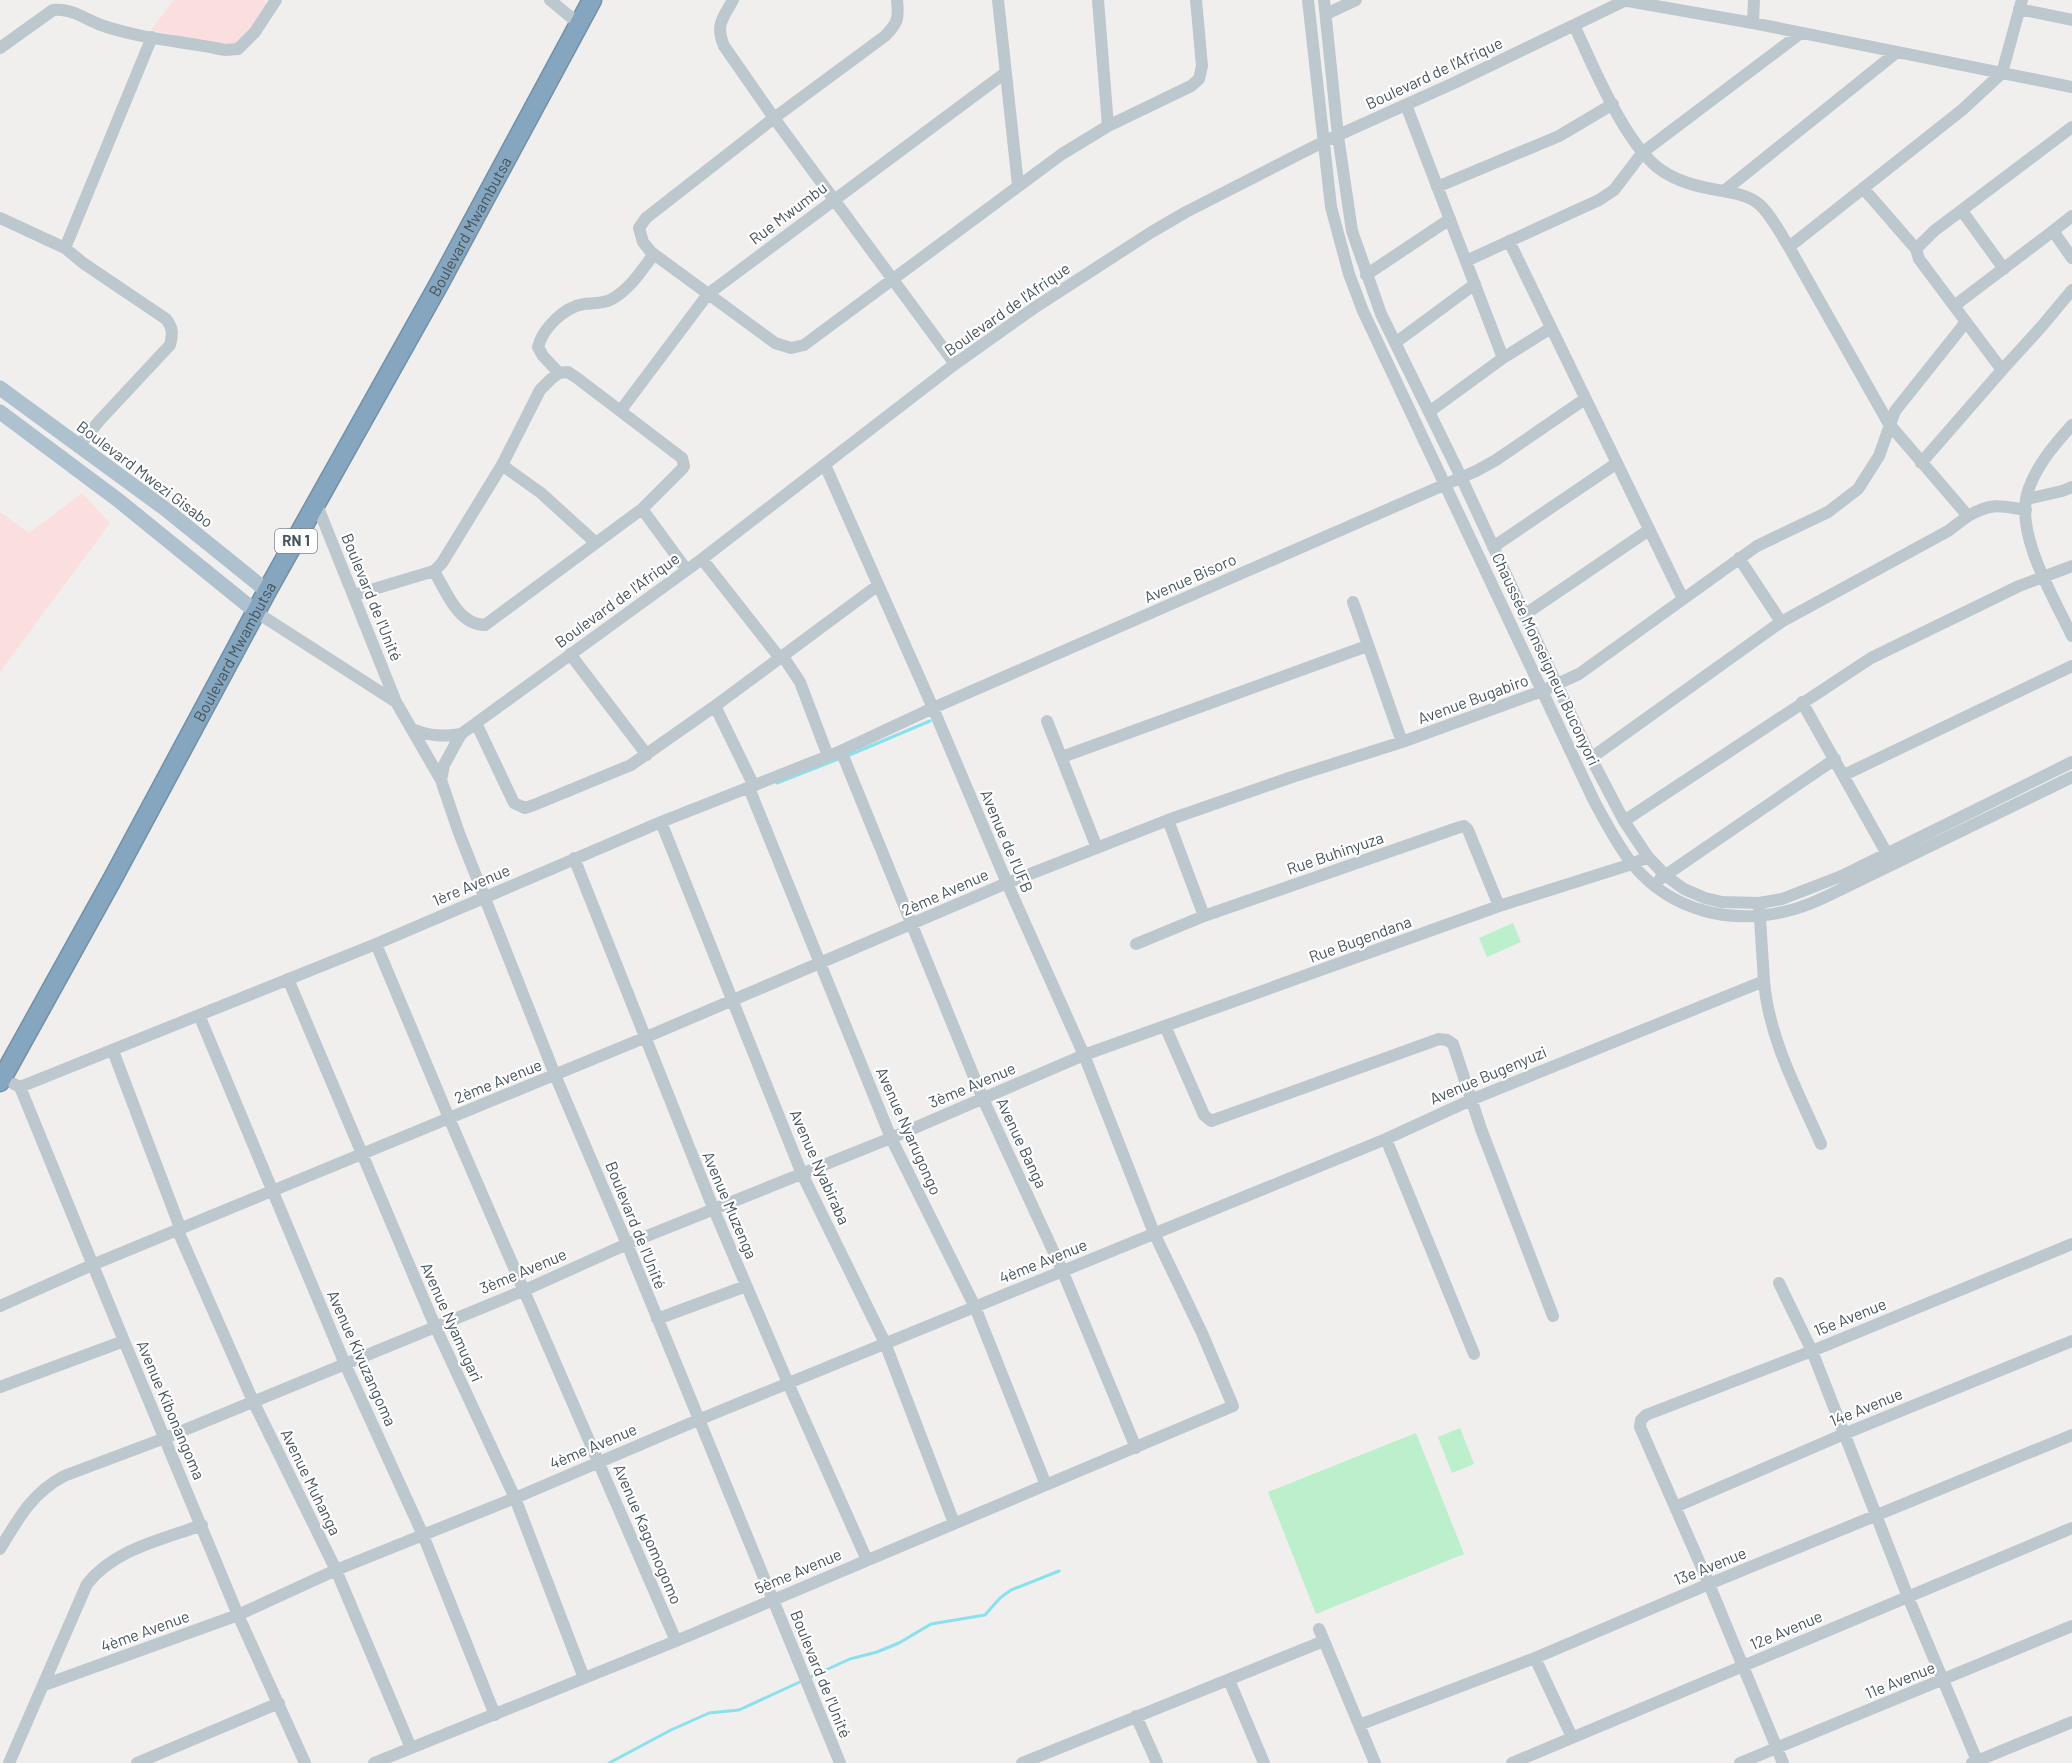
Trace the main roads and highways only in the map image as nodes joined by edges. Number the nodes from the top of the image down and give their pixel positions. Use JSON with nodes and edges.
{"nodes":[{"id":1,"x":592,"y":0,"type":"edge"},
{"id":2,"x":0,"y":388,"type":"edge"},
{"id":3,"x":0,"y":412,"type":"edge"},
{"id":4,"x":267,"y":591,"type":"junction"},
{"id":5,"x":256,"y":612,"type":"junction"},
{"id":6,"x":1,"y":1080,"type":"edge"}],
"edges":[{"from":1,"to":4,"type":"highway","name":"Boulevard Mwambutsa","number":"RN 1"},
{"from":2,"to":4,"type":"main road","name":"Boulevard Mwezi Gisabo"},
{"from":3,"to":5,"type":"main road"},
{"from":4,"to":5,"type":"highway","name":"Boulevard Mwambutsa","number":"RN 1"},
{"from":5,"to":6,"type":"highway","name":"Boulevard Mwambutsa","number":"RN 1"}]}
